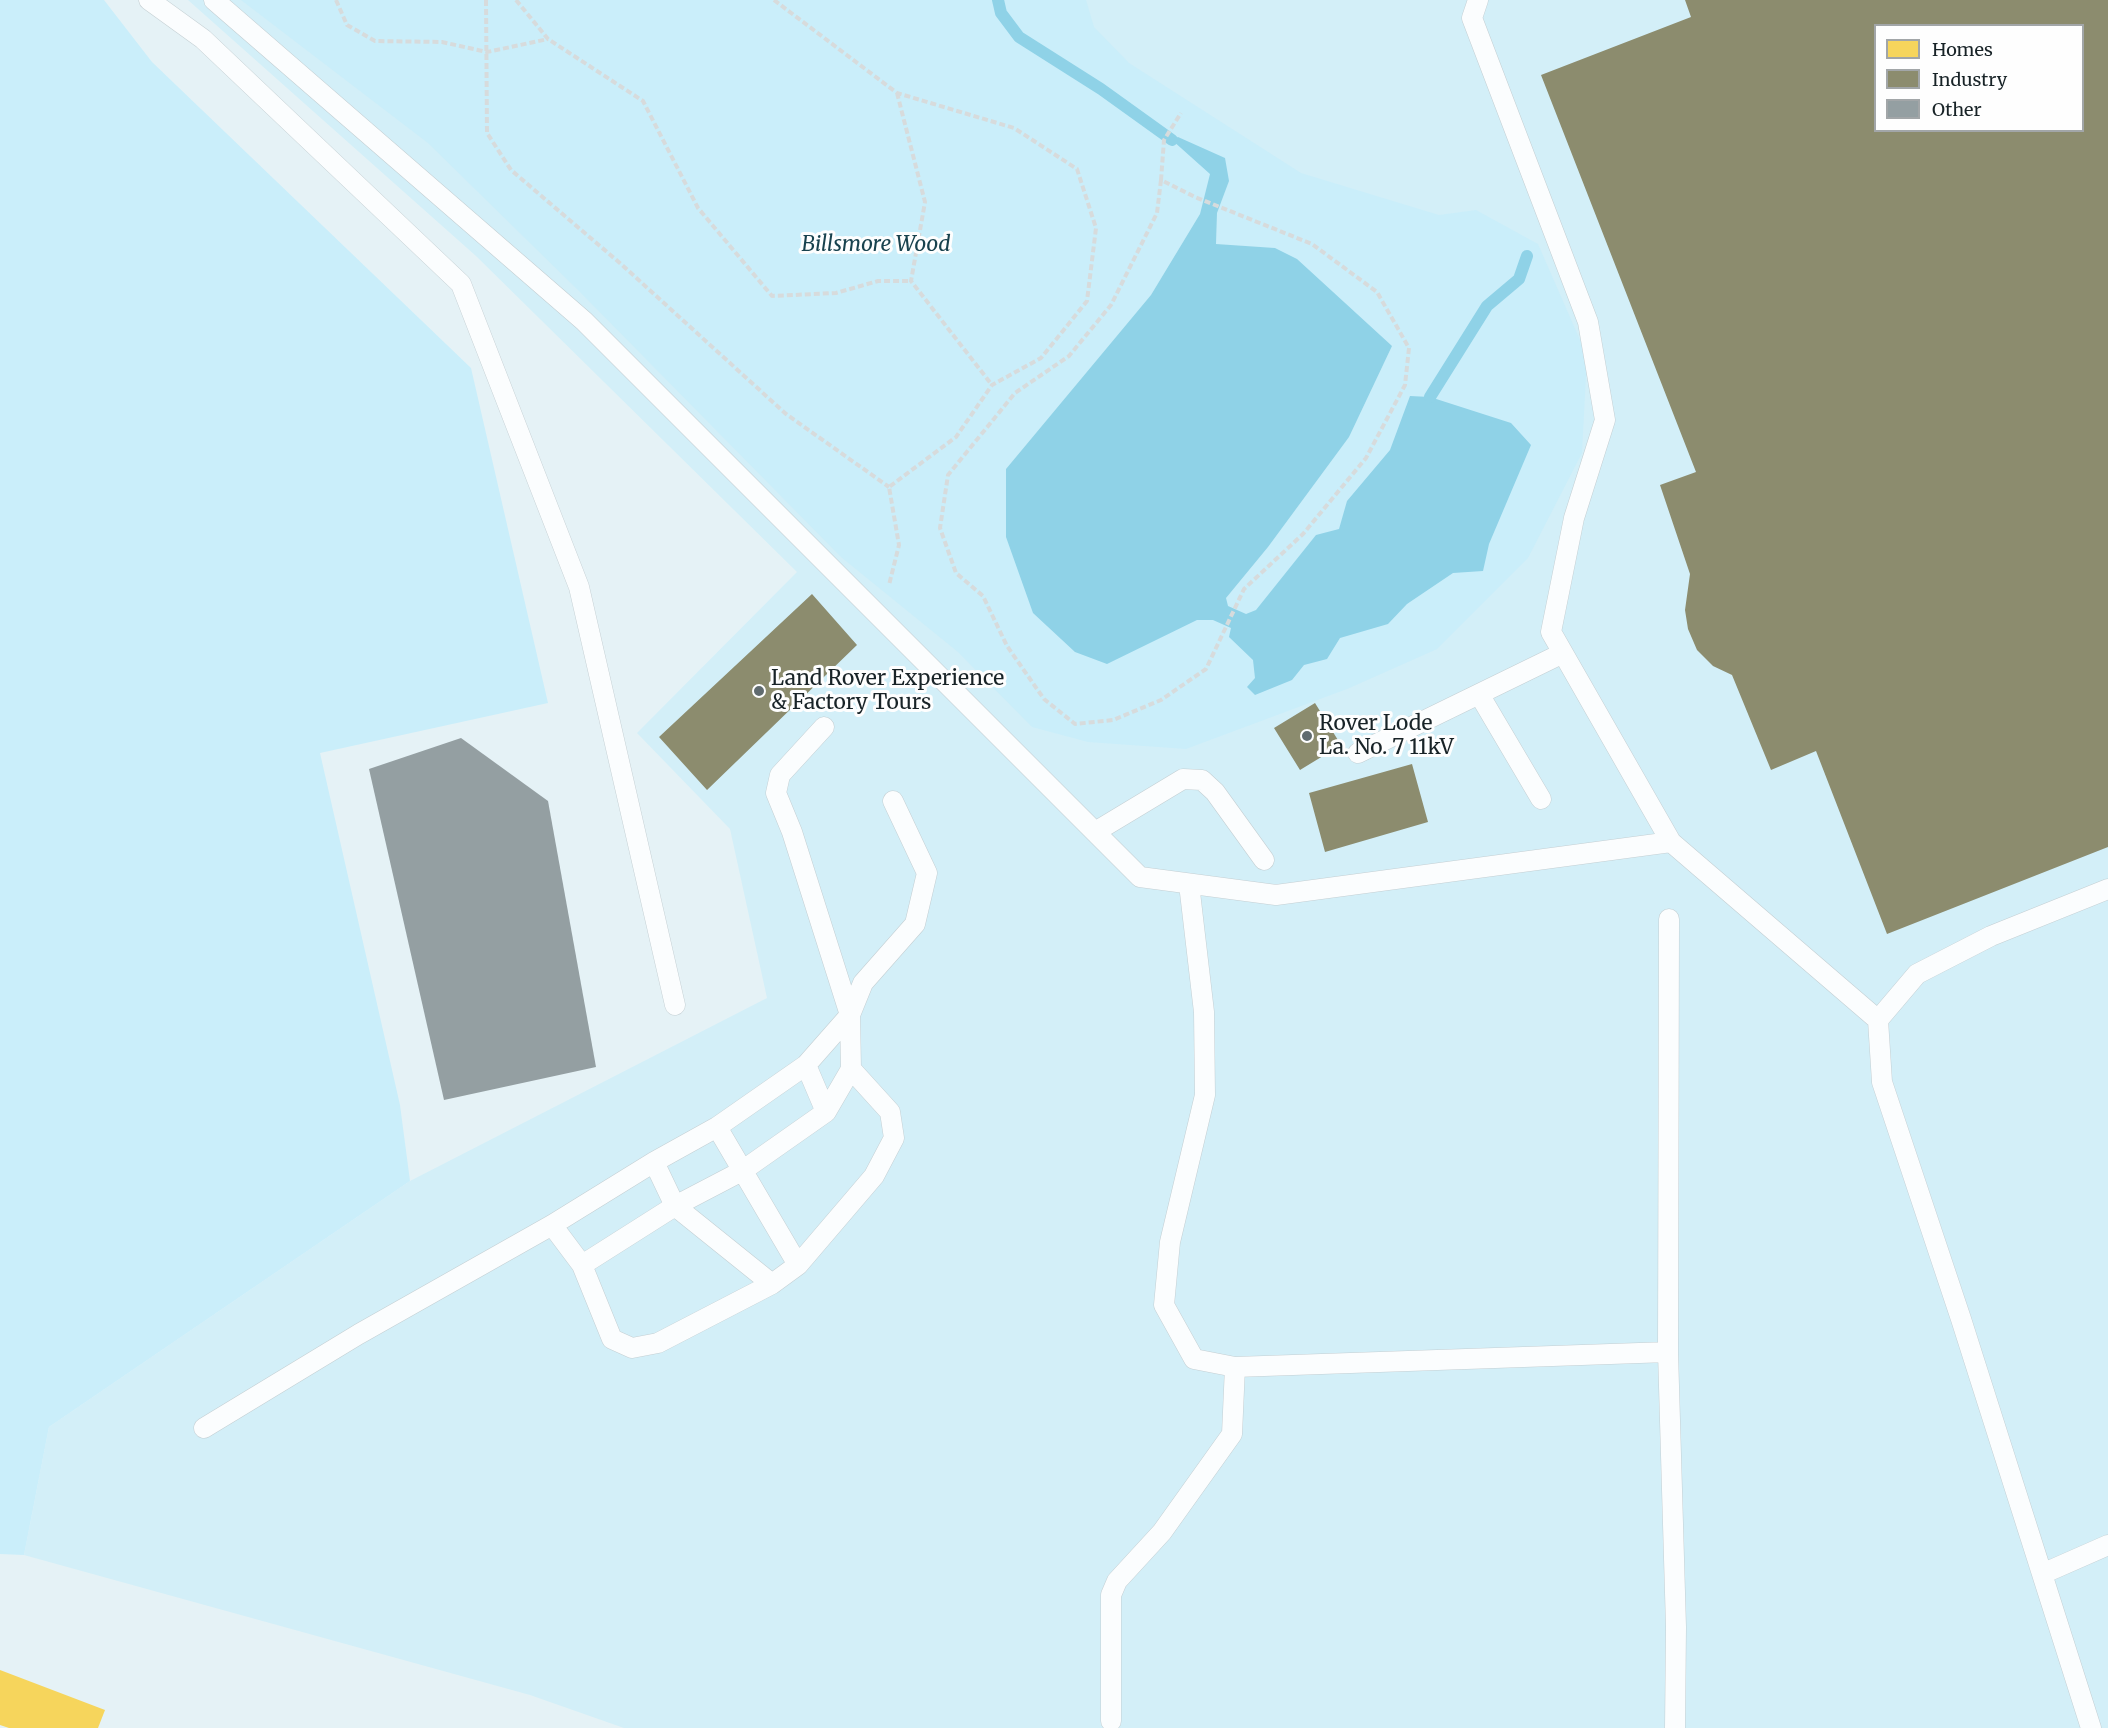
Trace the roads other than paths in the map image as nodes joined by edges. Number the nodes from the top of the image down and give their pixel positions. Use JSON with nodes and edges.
{"nodes":[{"id":1,"x":149,"y":0,"type":"edge"},
{"id":2,"x":214,"y":0,"type":"edge"},
{"id":3,"x":1471,"y":6,"type":"edge"},
{"id":4,"x":1563,"y":653,"type":"junction"},
{"id":5,"x":1479,"y":694,"type":"junction"},
{"id":6,"x":824,"y":727,"type":"dead end"},
{"id":7,"x":1358,"y":753,"type":"dead end"},
{"id":8,"x":1541,"y":799,"type":"dead end"},
{"id":9,"x":893,"y":801,"type":"dead end"},
{"id":10,"x":1095,"y":832,"type":"junction"},
{"id":11,"x":1671,"y":842,"type":"junction"},
{"id":12,"x":1264,"y":860,"type":"dead end"},
{"id":13,"x":1189,"y":884,"type":"junction"},
{"id":14,"x":2108,"y":890,"type":"edge"},
{"id":15,"x":1669,"y":919,"type":"dead end"},
{"id":16,"x":675,"y":1005,"type":"dead end"},
{"id":17,"x":850,"y":1015,"type":"junction"},
{"id":18,"x":1878,"y":1020,"type":"junction"},
{"id":19,"x":806,"y":1065,"type":"junction"},
{"id":20,"x":851,"y":1069,"type":"junction"},
{"id":21,"x":826,"y":1112,"type":"junction"},
{"id":22,"x":717,"y":1127,"type":"junction"},
{"id":23,"x":654,"y":1162,"type":"junction"},
{"id":24,"x":742,"y":1171,"type":"junction"},
{"id":25,"x":675,"y":1206,"type":"junction"},
{"id":26,"x":552,"y":1225,"type":"junction"},
{"id":27,"x":582,"y":1265,"type":"junction"},
{"id":28,"x":798,"y":1265,"type":"junction"},
{"id":29,"x":772,"y":1284,"type":"junction"},
{"id":30,"x":1668,"y":1352,"type":"junction"},
{"id":31,"x":1235,"y":1367,"type":"junction"},
{"id":32,"x":204,"y":1428,"type":"dead end"},
{"id":33,"x":2108,"y":1545,"type":"edge"},
{"id":34,"x":2042,"y":1574,"type":"junction"},
{"id":35,"x":1111,"y":1722,"type":"dead end"},
{"id":36,"x":1675,"y":1728,"type":"edge"},
{"id":37,"x":2091,"y":1728,"type":"edge"}],
"edges":[{"from":1,"to":16,"type":"lane"},
{"from":2,"to":10,"type":"lane"},
{"from":3,"to":4,"type":"lane"},
{"from":4,"to":5,"type":"lane"},
{"from":4,"to":11,"type":"lane"},
{"from":5,"to":7,"type":"lane"},
{"from":5,"to":8,"type":"lane"},
{"from":6,"to":17,"type":"lane"},
{"from":9,"to":17,"type":"lane"},
{"from":10,"to":12,"type":"lane"},
{"from":10,"to":13,"type":"lane"},
{"from":11,"to":13,"type":"lane"},
{"from":11,"to":18,"type":"lane"},
{"from":13,"to":31,"type":"lane"},
{"from":14,"to":18,"type":"lane"},
{"from":15,"to":30,"type":"lane"},
{"from":17,"to":19,"type":"lane"},
{"from":17,"to":20,"type":"lane"},
{"from":18,"to":34,"type":"lane"},
{"from":19,"to":21,"type":"lane"},
{"from":19,"to":22,"type":"lane"},
{"from":20,"to":21,"type":"lane"},
{"from":20,"to":28,"type":"lane"},
{"from":21,"to":24,"type":"lane"},
{"from":22,"to":23,"type":"lane"},
{"from":22,"to":24,"type":"lane"},
{"from":23,"to":25,"type":"lane"},
{"from":23,"to":26,"type":"lane"},
{"from":24,"to":25,"type":"lane"},
{"from":24,"to":28,"type":"lane"},
{"from":25,"to":27,"type":"lane"},
{"from":25,"to":29,"type":"lane"},
{"from":26,"to":27,"type":"lane"},
{"from":26,"to":32,"type":"lane"},
{"from":27,"to":29,"type":"lane"},
{"from":28,"to":29,"type":"lane"},
{"from":30,"to":31,"type":"lane"},
{"from":30,"to":36,"type":"lane"},
{"from":31,"to":35,"type":"lane"},
{"from":33,"to":34,"type":"lane"},
{"from":34,"to":37,"type":"lane"}]}
